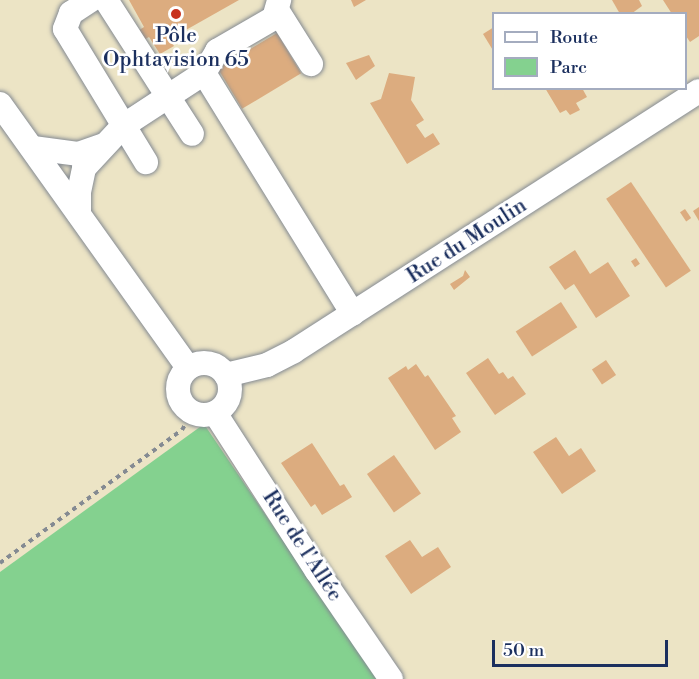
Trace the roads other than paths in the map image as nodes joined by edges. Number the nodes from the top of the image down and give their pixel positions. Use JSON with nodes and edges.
{"nodes":[{"id":1,"x":91,"y":0,"type":"edge"},
{"id":2,"x":106,"y":0,"type":"edge"},
{"id":3,"x":278,"y":5,"type":"edge"},
{"id":4,"x":311,"y":64,"type":"dead end"},
{"id":5,"x":204,"y":73,"type":"junction"},
{"id":6,"x":699,"y":91,"type":"edge"},
{"id":7,"x":167,"y":97,"type":"junction"},
{"id":8,"x":0,"y":104,"type":"edge"},
{"id":9,"x":192,"y":134,"type":"dead end"},
{"id":10,"x":116,"y":135,"type":"junction"},
{"id":11,"x":33,"y":148,"type":"junction"},
{"id":12,"x":146,"y":162,"type":"dead end"},
{"id":13,"x":79,"y":214,"type":"junction"},
{"id":14,"x":353,"y":314,"type":"junction"},
{"id":15,"x":188,"y":368,"type":"junction"},
{"id":16,"x":226,"y":375,"type":"junction"},
{"id":17,"x":204,"y":412,"type":"junction"},
{"id":18,"x":391,"y":679,"type":"edge"}],
"edges":[{"from":1,"to":10,"type":"street"},
{"from":2,"to":7,"type":"street"},
{"from":3,"to":4,"type":"street"},
{"from":3,"to":5,"type":"street"},
{"from":5,"to":7,"type":"street"},
{"from":5,"to":14,"type":"street"},
{"from":6,"to":14,"type":"street","name":"Rue du Moulin"},
{"from":7,"to":9,"type":"street"},
{"from":7,"to":10,"type":"street"},
{"from":8,"to":11,"type":"street"},
{"from":10,"to":11,"type":"street"},
{"from":10,"to":12,"type":"street"},
{"from":10,"to":13,"type":"street"},
{"from":11,"to":13,"type":"street"},
{"from":13,"to":15,"type":"street"},
{"from":14,"to":16,"type":"street","name":"Rue du Moulin"},
{"from":15,"to":16,"type":"street"},
{"from":15,"to":17,"type":"street"},
{"from":16,"to":17,"type":"street"},
{"from":17,"to":18,"type":"street","name":"Rue de l'Allée"}]}
